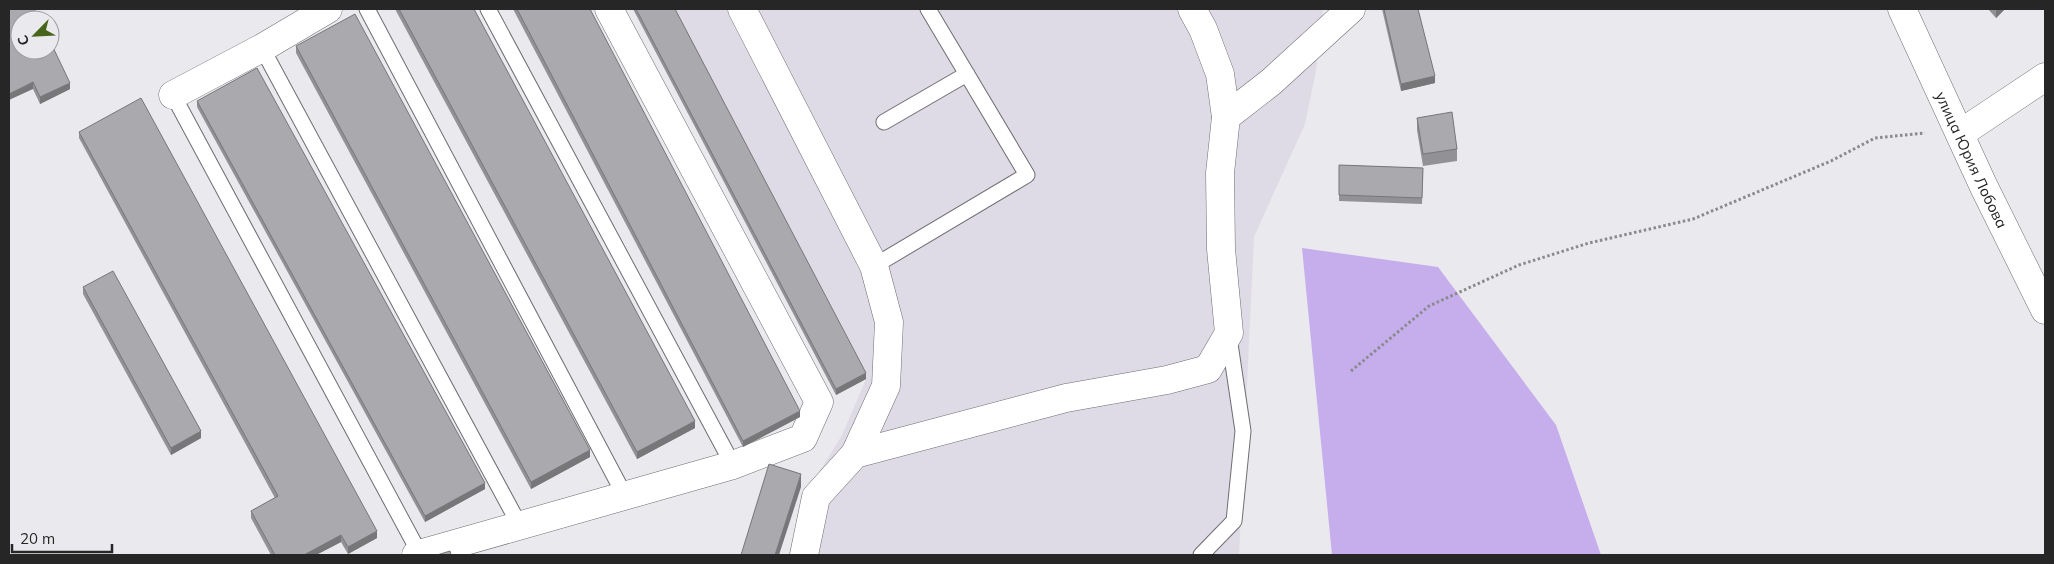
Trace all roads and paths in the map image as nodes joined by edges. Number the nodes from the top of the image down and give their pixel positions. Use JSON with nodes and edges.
{"nodes":[{"id":1,"x":328,"y":9,"type":"edge"},
{"id":2,"x":367,"y":9,"type":"edge"},
{"id":3,"x":488,"y":9,"type":"edge"},
{"id":4,"x":609,"y":9,"type":"edge"},
{"id":5,"x":928,"y":9,"type":"edge"},
{"id":6,"x":1192,"y":9,"type":"edge"},
{"id":7,"x":1351,"y":9,"type":"edge"},
{"id":8,"x":1902,"y":9,"type":"edge"},
{"id":9,"x":750,"y":11,"type":"edge"},
{"id":10,"x":262,"y":48,"type":"junction"},
{"id":11,"x":967,"y":74,"type":"junction"},
{"id":12,"x":2045,"y":77,"type":"edge"},
{"id":13,"x":173,"y":95,"type":"joint"},
{"id":14,"x":1226,"y":117,"type":"junction"},
{"id":15,"x":884,"y":122,"type":"dead end"},
{"id":16,"x":1961,"y":133,"type":"junction"},
{"id":17,"x":874,"y":266,"type":"junction"},
{"id":18,"x":2045,"y":310,"type":"edge"},
{"id":19,"x":1229,"y":333,"type":"junction"},
{"id":20,"x":1350,"y":371,"type":"dead end"},
{"id":21,"x":855,"y":454,"type":"junction"},
{"id":22,"x":733,"y":465,"type":"junction"},
{"id":23,"x":625,"y":496,"type":"junction"},
{"id":24,"x":520,"y":526,"type":"junction"},
{"id":25,"x":418,"y":555,"type":"edge"},
{"id":26,"x":804,"y":555,"type":"edge"},
{"id":27,"x":1201,"y":555,"type":"edge"}],
"edges":[{"from":1,"to":10,"type":"street"},
{"from":2,"to":23,"type":"lane"},
{"from":3,"to":22,"type":"lane"},
{"from":4,"to":22,"type":"street"},
{"from":5,"to":11,"type":"lane"},
{"from":6,"to":14,"type":"street"},
{"from":7,"to":14,"type":"street"},
{"from":8,"to":16,"type":"street","name":"улица Юрия Лобова"},
{"from":9,"to":17,"type":"street"},
{"from":10,"to":13,"type":"street"},
{"from":10,"to":24,"type":"lane"},
{"from":11,"to":15,"type":"lane"},
{"from":11,"to":17,"type":"lane"},
{"from":12,"to":16,"type":"street"},
{"from":13,"to":25,"type":"lane"},
{"from":14,"to":19,"type":"street"},
{"from":16,"to":18,"type":"street","name":"улица Юрия Лобова"},
{"from":16,"to":20,"type":"path"},
{"from":17,"to":21,"type":"street"},
{"from":19,"to":21,"type":"street"},
{"from":19,"to":27,"type":"lane"},
{"from":21,"to":26,"type":"street"},
{"from":22,"to":23,"type":"street"},
{"from":23,"to":24,"type":"street"},
{"from":24,"to":25,"type":"street"}]}
